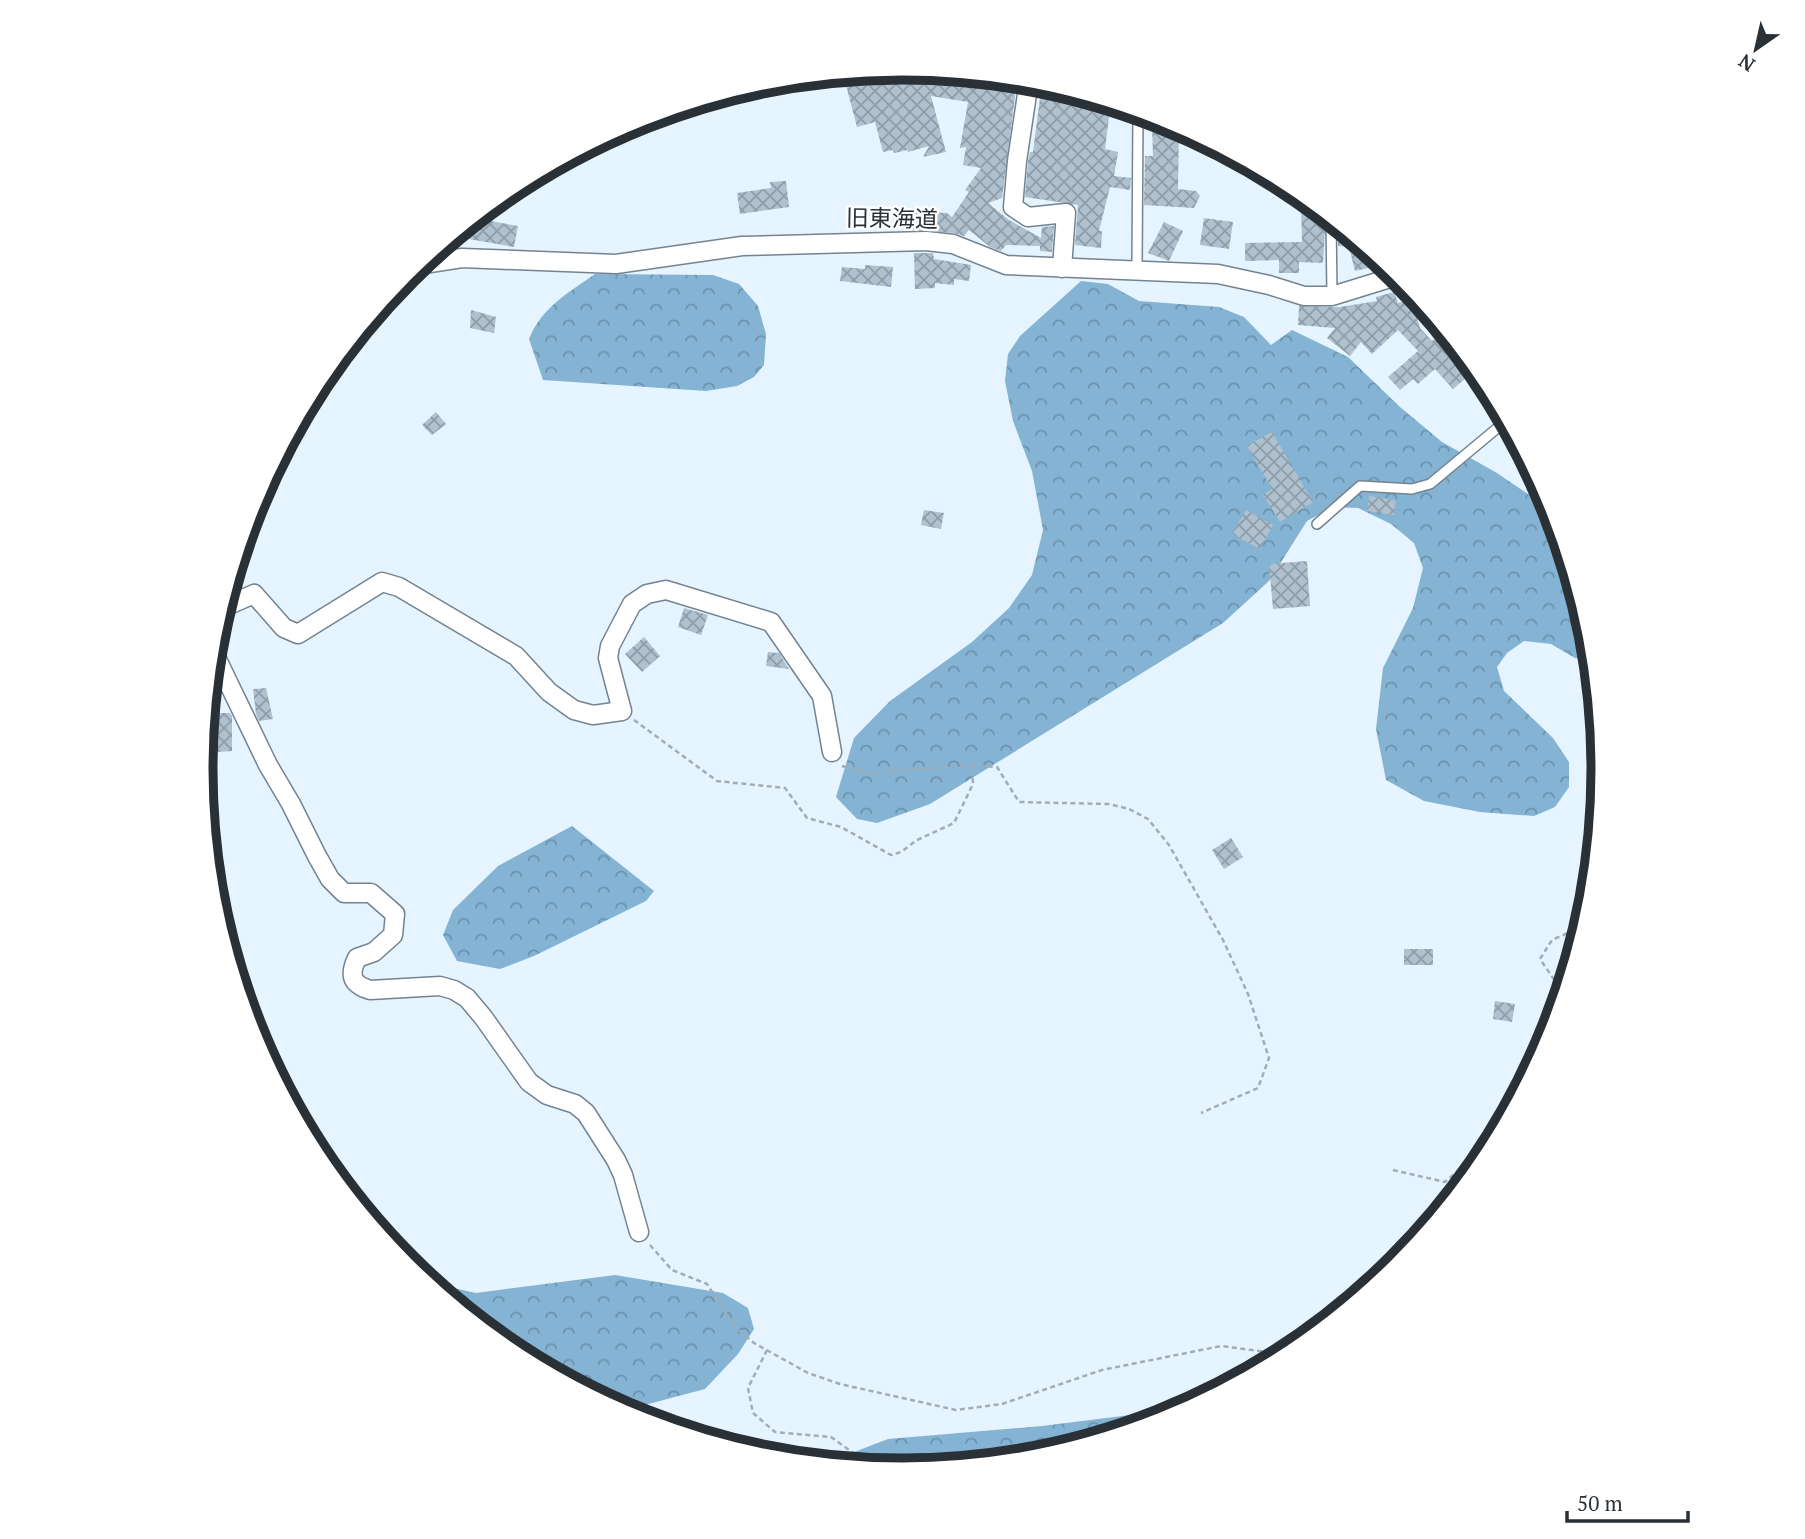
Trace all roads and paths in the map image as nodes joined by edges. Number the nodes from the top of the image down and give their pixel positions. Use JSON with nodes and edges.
{"nodes":[{"id":1,"x":1027,"y":92,"type":"edge"},
{"id":2,"x":1138,"y":122,"type":"edge"},
{"id":3,"x":1331,"y":230,"type":"edge"},
{"id":4,"x":436,"y":262,"type":"edge"},
{"id":5,"x":1062,"y":268,"type":"junction"},
{"id":6,"x":1137,"y":270,"type":"junction"},
{"id":7,"x":1387,"y":279,"type":"edge"},
{"id":8,"x":1332,"y":296,"type":"junction"},
{"id":9,"x":1500,"y":426,"type":"edge"},
{"id":10,"x":1317,"y":524,"type":"dead end"},
{"id":11,"x":234,"y":603,"type":"edge"},
{"id":12,"x":221,"y":668,"type":"edge"},
{"id":13,"x":622,"y":711,"type":"junction"},
{"id":14,"x":832,"y":752,"type":"joint"},
{"id":15,"x":972,"y":765,"type":"junction"},
{"id":16,"x":1572,"y":932,"type":"edge"},
{"id":17,"x":1557,"y":984,"type":"edge"},
{"id":18,"x":1201,"y":1113,"type":"dead end"},
{"id":19,"x":1467,"y":1163,"type":"edge"},
{"id":20,"x":1393,"y":1170,"type":"dead end"},
{"id":21,"x":639,"y":1232,"type":"joint"},
{"id":22,"x":766,"y":1350,"type":"junction"},
{"id":23,"x":1269,"y":1352,"type":"edge"},
{"id":24,"x":859,"y":1457,"type":"edge"}],
"edges":[{"from":1,"to":5,"type":"street"},
{"from":2,"to":6,"type":"lane"},
{"from":3,"to":8,"type":"lane"},
{"from":4,"to":5,"type":"street","name":"旧東海道"},
{"from":5,"to":6,"type":"street","name":"旧東海道"},
{"from":6,"to":8,"type":"street","name":"旧東海道"},
{"from":7,"to":8,"type":"street","name":"旧東海道"},
{"from":9,"to":10,"type":"lane"},
{"from":11,"to":13,"type":"street"},
{"from":12,"to":21,"type":"street"},
{"from":13,"to":14,"type":"street"},
{"from":13,"to":15,"type":"path"},
{"from":14,"to":15,"type":"path"},
{"from":15,"to":18,"type":"path"},
{"from":16,"to":17,"type":"path"},
{"from":19,"to":20,"type":"path"},
{"from":21,"to":22,"type":"path"},
{"from":22,"to":23,"type":"path"},
{"from":22,"to":24,"type":"path"}]}
